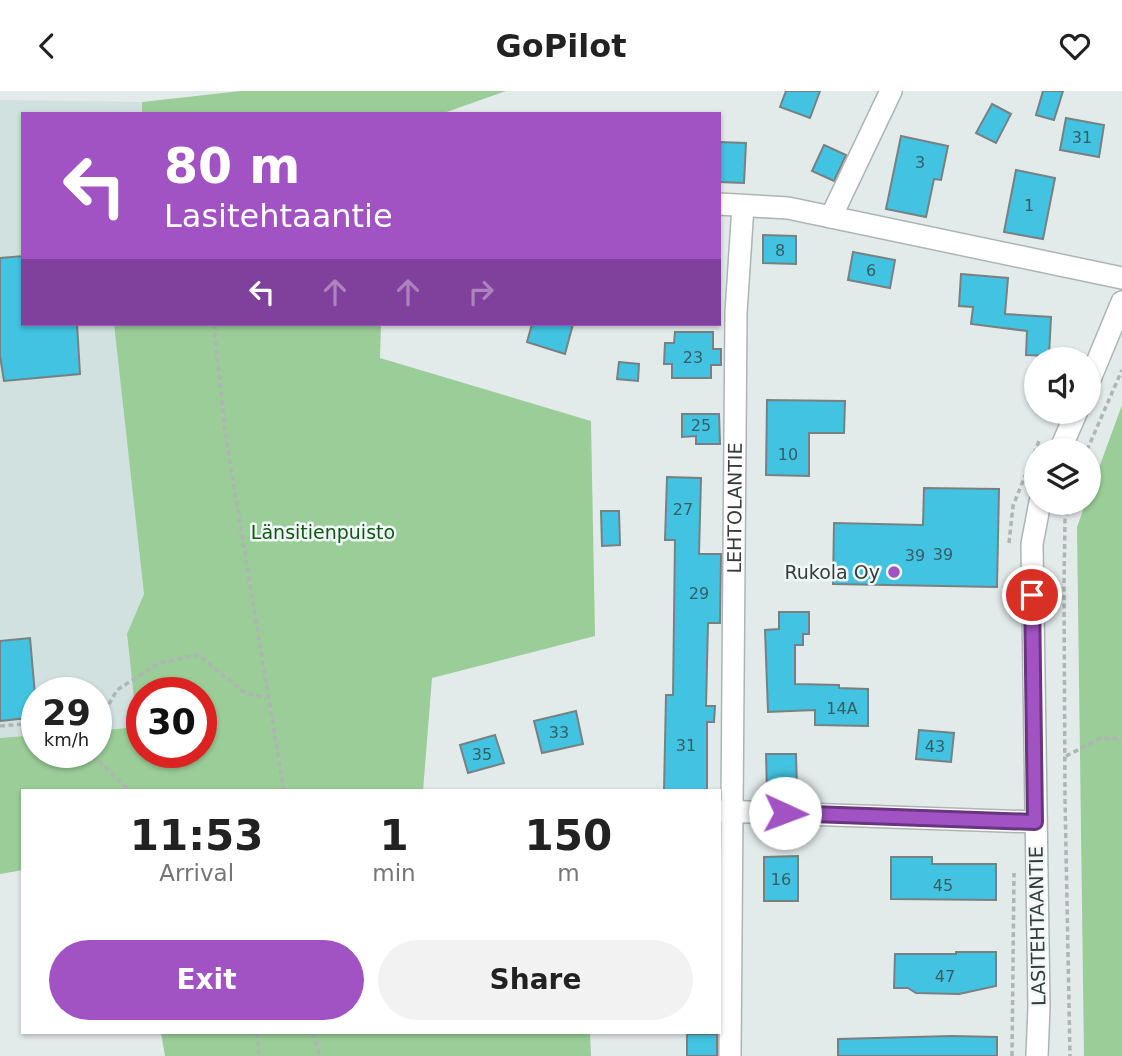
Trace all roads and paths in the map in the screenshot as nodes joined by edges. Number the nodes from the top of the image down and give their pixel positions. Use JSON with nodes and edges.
{"nodes":[{"id":1,"x":891,"y":91,"type":"edge"},
{"id":2,"x":721,"y":204,"type":"edge"},
{"id":3,"x":743,"y":206,"type":"junction"},
{"id":4,"x":831,"y":217,"type":"junction"},
{"id":5,"x":1122,"y":278,"type":"edge"},
{"id":6,"x":1122,"y":302,"type":"edge"},
{"id":7,"x":214,"y":326,"type":"edge"},
{"id":8,"x":1101,"y":353,"type":"edge"},
{"id":9,"x":1122,"y":370,"type":"edge"},
{"id":10,"x":1092,"y":438,"type":"edge"},
{"id":11,"x":1038,"y":515,"type":"edge"},
{"id":12,"x":1066,"y":515,"type":"edge"},
{"id":13,"x":112,"y":699,"type":"edge"},
{"id":14,"x":267,"y":699,"type":"junction"},
{"id":15,"x":21,"y":725,"type":"edge"},
{"id":16,"x":0,"y":726,"type":"edge"},
{"id":17,"x":1122,"y":739,"type":"edge"},
{"id":18,"x":1065,"y":756,"type":"junction"},
{"id":19,"x":106,"y":768,"type":"edge"},
{"id":20,"x":128,"y":789,"type":"edge"},
{"id":21,"x":284,"y":789,"type":"edge"},
{"id":22,"x":726,"y":811,"type":"edge"},
{"id":23,"x":1035,"y":822,"type":"junction"},
{"id":24,"x":257,"y":1034,"type":"edge"},
{"id":25,"x":313,"y":1034,"type":"edge"},
{"id":26,"x":259,"y":1056,"type":"edge"},
{"id":27,"x":320,"y":1056,"type":"edge"},
{"id":28,"x":730,"y":1056,"type":"edge"},
{"id":29,"x":1037,"y":1056,"type":"edge"},
{"id":30,"x":1070,"y":1056,"type":"edge"}],
"edges":[{"from":1,"to":4,"type":"street"},
{"from":2,"to":3,"type":"street"},
{"from":3,"to":4,"type":"street"},
{"from":3,"to":22,"type":"street","name":"LEHTOLANTIE"},
{"from":4,"to":5,"type":"street"},
{"from":6,"to":8,"type":"street"},
{"from":7,"to":14,"type":"path"},
{"from":9,"to":10,"type":"path"},
{"from":11,"to":23,"type":"street","name":"LASITEHTAANTIE"},
{"from":12,"to":18,"type":"path"},
{"from":13,"to":14,"type":"path"},
{"from":14,"to":21,"type":"path"},
{"from":15,"to":16,"type":"path"},
{"from":17,"to":18,"type":"path"},
{"from":18,"to":30,"type":"path"},
{"from":19,"to":20,"type":"path"},
{"from":22,"to":23,"type":"street"},
{"from":22,"to":28,"type":"street","name":"LEHTOLANTIE"},
{"from":23,"to":29,"type":"street","name":"LASITEHTAANTIE"},
{"from":24,"to":26,"type":"path"},
{"from":25,"to":27,"type":"path"}]}
